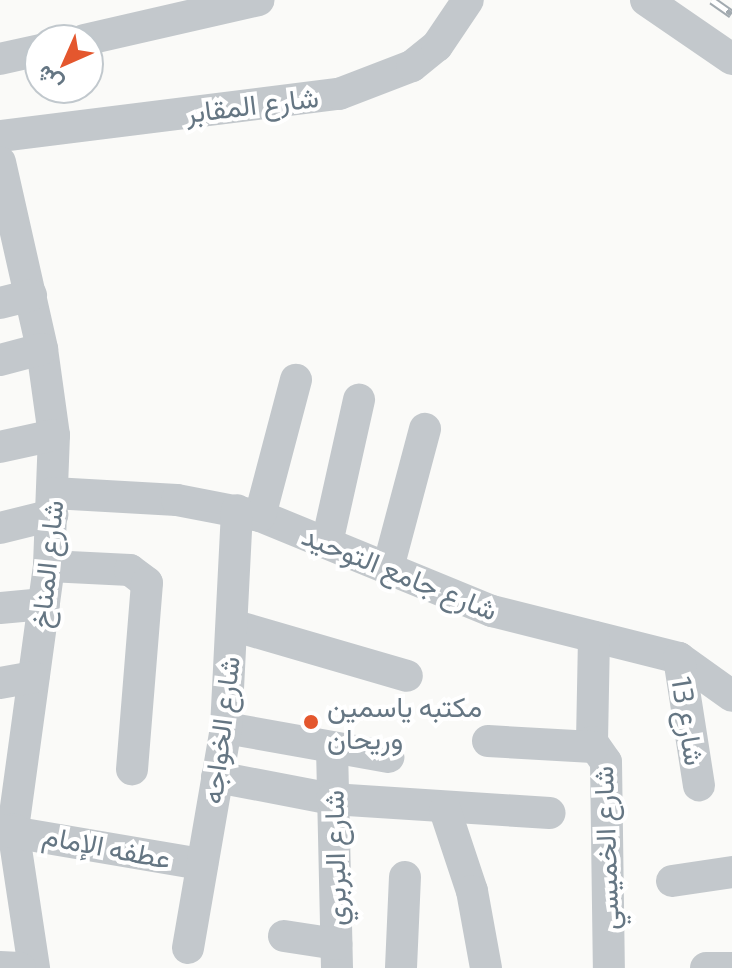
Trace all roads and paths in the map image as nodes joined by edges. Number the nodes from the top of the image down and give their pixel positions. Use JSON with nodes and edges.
{"nodes":[{"id":1,"x":258,"y":0,"type":"edge"},
{"id":2,"x":468,"y":0,"type":"edge"},
{"id":3,"x":646,"y":0,"type":"edge"},
{"id":4,"x":104,"y":35,"type":"edge"},
{"id":5,"x":24,"y":54,"type":"edge"},
{"id":6,"x":0,"y":59,"type":"edge"},
{"id":7,"x":732,"y":59,"type":"edge"},
{"id":8,"x":0,"y":157,"type":"edge"},
{"id":9,"x":31,"y":295,"type":"junction"},
{"id":10,"x":0,"y":303,"type":"edge"},
{"id":11,"x":42,"y":349,"type":"junction"},
{"id":12,"x":0,"y":360,"type":"edge"},
{"id":13,"x":296,"y":380,"type":"dead end"},
{"id":14,"x":359,"y":400,"type":"dead end"},
{"id":15,"x":425,"y":429,"type":"dead end"},
{"id":16,"x":54,"y":435,"type":"junction"},
{"id":17,"x":0,"y":447,"type":"edge"},
{"id":18,"x":53,"y":504,"type":"junction"},
{"id":19,"x":248,"y":513,"type":"junction"},
{"id":20,"x":0,"y":528,"type":"edge"},
{"id":21,"x":327,"y":543,"type":"junction"},
{"id":22,"x":49,"y":566,"type":"junction"},
{"id":23,"x":388,"y":568,"type":"junction"},
{"id":24,"x":44,"y":604,"type":"junction"},
{"id":25,"x":0,"y":608,"type":"edge"},
{"id":26,"x":232,"y":625,"type":"junction"},
{"id":27,"x":594,"y":637,"type":"junction"},
{"id":28,"x":679,"y":658,"type":"junction"},
{"id":29,"x":407,"y":676,"type":"dead end"},
{"id":30,"x":33,"y":677,"type":"junction"},
{"id":31,"x":0,"y":683,"type":"edge"},
{"id":32,"x":732,"y":696,"type":"edge"},
{"id":33,"x":226,"y":728,"type":"junction"},
{"id":34,"x":488,"y":741,"type":"dead end"},
{"id":35,"x":593,"y":747,"type":"junction"},
{"id":36,"x":332,"y":748,"type":"junction"},
{"id":37,"x":388,"y":757,"type":"dead end"},
{"id":38,"x":132,"y":769,"type":"dead end"},
{"id":39,"x":217,"y":777,"type":"junction"},
{"id":40,"x":699,"y":785,"type":"dead end"},
{"id":41,"x":332,"y":799,"type":"junction"},
{"id":42,"x":445,"y":810,"type":"junction"},
{"id":43,"x":550,"y":813,"type":"dead end"},
{"id":44,"x":6,"y":829,"type":"edge"},
{"id":45,"x":202,"y":864,"type":"junction"},
{"id":46,"x":732,"y":872,"type":"edge"},
{"id":47,"x":405,"y":877,"type":"dead end"},
{"id":48,"x":672,"y":881,"type":"dead end"},
{"id":49,"x":284,"y":936,"type":"dead end"},
{"id":50,"x":188,"y":948,"type":"dead end"},
{"id":51,"x":336,"y":956,"type":"edge"},
{"id":52,"x":0,"y":967,"type":"edge"},
{"id":53,"x":20,"y":968,"type":"edge"},
{"id":54,"x":34,"y":968,"type":"edge"},
{"id":55,"x":401,"y":968,"type":"edge"},
{"id":56,"x":486,"y":968,"type":"edge"},
{"id":57,"x":609,"y":968,"type":"edge"},
{"id":58,"x":706,"y":968,"type":"edge"},
{"id":59,"x":732,"y":968,"type":"edge"}],
"edges":[{"from":1,"to":4,"type":"street"},
{"from":2,"to":8,"type":"street","name":"شارع المقابر"},
{"from":3,"to":7,"type":"street"},
{"from":5,"to":6,"type":"street"},
{"from":8,"to":9,"type":"street","name":"شارع المناخ"},
{"from":9,"to":10,"type":"street"},
{"from":9,"to":11,"type":"street","name":"شارع المناخ"},
{"from":11,"to":12,"type":"street"},
{"from":11,"to":16,"type":"street","name":"شارع المناخ"},
{"from":13,"to":19,"type":"street","name":"شارع الخواجه"},
{"from":14,"to":21,"type":"street"},
{"from":15,"to":23,"type":"street"},
{"from":16,"to":17,"type":"street"},
{"from":16,"to":18,"type":"street","name":"شارع المناخ"},
{"from":18,"to":19,"type":"street","name":"شارع جامع التوحيد"},
{"from":18,"to":20,"type":"street","name":"شارع جامع التوحيد"},
{"from":18,"to":22,"type":"street","name":"شارع المناخ"},
{"from":19,"to":21,"type":"street","name":"شارع جامع التوحيد"},
{"from":19,"to":26,"type":"street","name":"شارع الخواجه"},
{"from":21,"to":23,"type":"street","name":"شارع جامع التوحيد"},
{"from":22,"to":24,"type":"street","name":"شارع المناخ"},
{"from":22,"to":38,"type":"street"},
{"from":23,"to":27,"type":"street","name":"شارع جامع التوحيد"},
{"from":24,"to":25,"type":"street"},
{"from":24,"to":30,"type":"street","name":"شارع المناخ"},
{"from":26,"to":29,"type":"street"},
{"from":26,"to":33,"type":"street","name":"شارع الخواجه"},
{"from":27,"to":28,"type":"street","name":"شارع جامع التوحيد"},
{"from":27,"to":35,"type":"street","name":"شارع الخميسي"},
{"from":28,"to":32,"type":"street","name":"شارع جامع التوحيد"},
{"from":28,"to":40,"type":"street","name":"شارع 13"},
{"from":30,"to":31,"type":"street"},
{"from":30,"to":44,"type":"street","name":"شارع المناخ"},
{"from":33,"to":36,"type":"street"},
{"from":33,"to":39,"type":"street","name":"شارع الخواجه"},
{"from":34,"to":35,"type":"street"},
{"from":35,"to":57,"type":"street","name":"شارع الخميسي"},
{"from":36,"to":37,"type":"street"},
{"from":36,"to":41,"type":"street","name":"شارع البربري"},
{"from":39,"to":41,"type":"street"},
{"from":39,"to":45,"type":"street","name":"شارع الخواجه"},
{"from":41,"to":42,"type":"street"},
{"from":41,"to":51,"type":"street","name":"شارع البربري"},
{"from":42,"to":43,"type":"street"},
{"from":42,"to":56,"type":"street"},
{"from":44,"to":45,"type":"street","name":"عطفه الإمام"},
{"from":44,"to":54,"type":"street","name":"شارع المناخ"},
{"from":45,"to":50,"type":"street","name":"شارع الخواجه"},
{"from":46,"to":48,"type":"street"},
{"from":47,"to":55,"type":"street"},
{"from":49,"to":51,"type":"street"},
{"from":52,"to":53,"type":"street"},
{"from":58,"to":59,"type":"street"}]}
